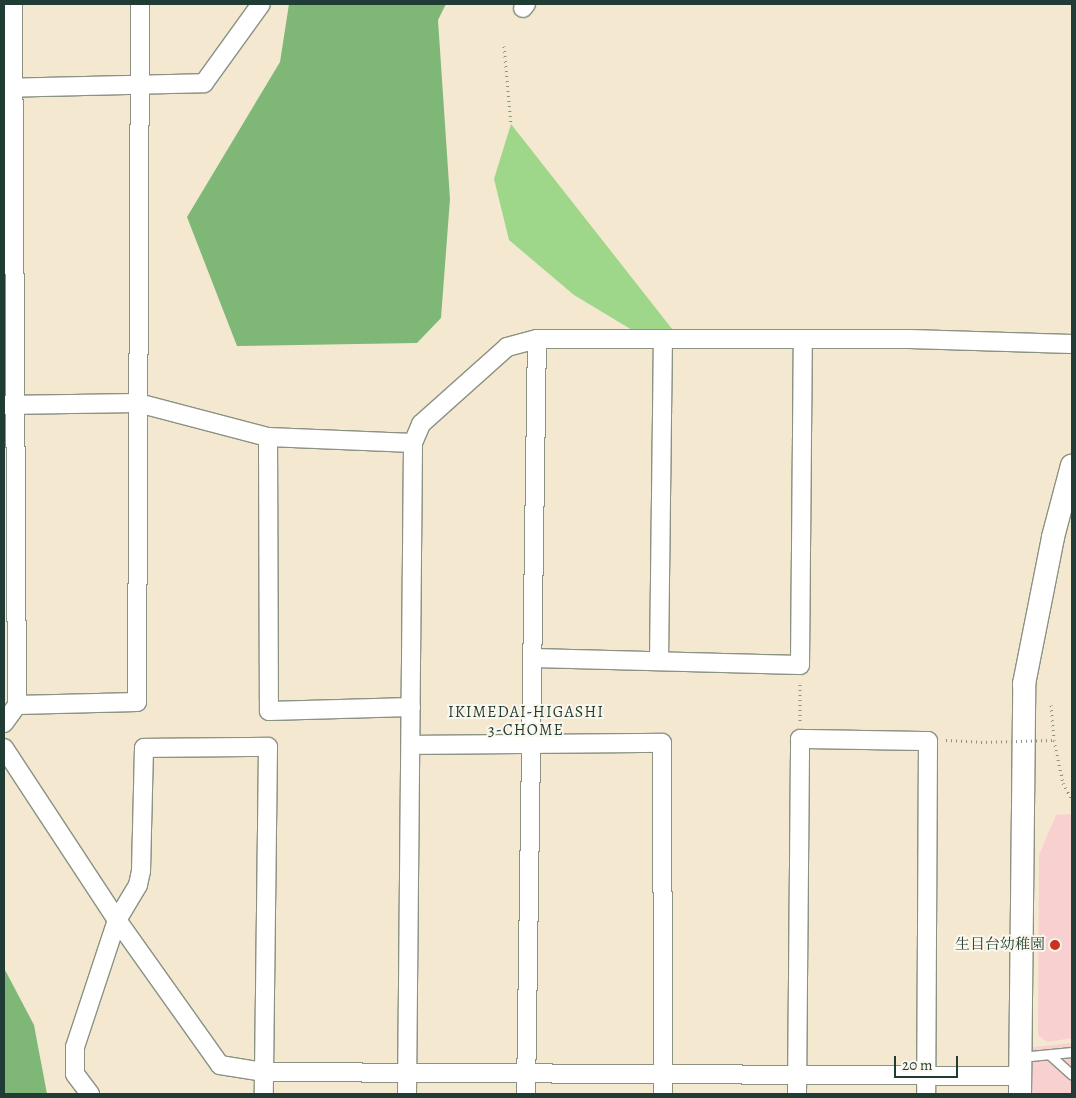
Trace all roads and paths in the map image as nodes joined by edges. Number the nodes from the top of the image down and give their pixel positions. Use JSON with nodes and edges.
{"nodes":[{"id":1,"x":13,"y":4,"type":"edge"},
{"id":2,"x":140,"y":4,"type":"edge"},
{"id":3,"x":261,"y":4,"type":"edge"},
{"id":4,"x":504,"y":46,"type":"dead end"},
{"id":5,"x":138,"y":86,"type":"junction"},
{"id":6,"x":9,"y":88,"type":"edge"},
{"id":7,"x":511,"y":124,"type":"dead end"},
{"id":8,"x":537,"y":339,"type":"junction"},
{"id":9,"x":663,"y":339,"type":"junction"},
{"id":10,"x":803,"y":339,"type":"junction"},
{"id":11,"x":1072,"y":344,"type":"edge"},
{"id":12,"x":138,"y":403,"type":"junction"},
{"id":13,"x":9,"y":405,"type":"edge"},
{"id":14,"x":268,"y":437,"type":"junction"},
{"id":15,"x":413,"y":443,"type":"junction"},
{"id":16,"x":1072,"y":465,"type":"edge"},
{"id":17,"x":533,"y":658,"type":"junction"},
{"id":18,"x":659,"y":661,"type":"junction"},
{"id":19,"x":800,"y":665,"type":"junction"},
{"id":20,"x":17,"y":705,"type":"junction"},
{"id":21,"x":1051,"y":705,"type":"dead end"},
{"id":22,"x":411,"y":707,"type":"junction"},
{"id":23,"x":4,"y":723,"type":"edge"},
{"id":24,"x":800,"y":739,"type":"junction"},
{"id":25,"x":957,"y":739,"type":"dead end"},
{"id":26,"x":1054,"y":740,"type":"junction"},
{"id":27,"x":531,"y":744,"type":"junction"},
{"id":28,"x":411,"y":746,"type":"junction"},
{"id":29,"x":4,"y":748,"type":"edge"},
{"id":30,"x":1072,"y":800,"type":"edge"},
{"id":31,"x":117,"y":920,"type":"junction"},
{"id":32,"x":1072,"y":1052,"type":"edge"},
{"id":33,"x":1051,"y":1056,"type":"junction"},
{"id":34,"x":264,"y":1072,"type":"junction"},
{"id":35,"x":407,"y":1072,"type":"junction"},
{"id":36,"x":526,"y":1073,"type":"junction"},
{"id":37,"x":662,"y":1074,"type":"junction"},
{"id":38,"x":797,"y":1074,"type":"junction"},
{"id":39,"x":926,"y":1075,"type":"junction"},
{"id":40,"x":1072,"y":1075,"type":"edge"},
{"id":41,"x":1020,"y":1076,"type":"edge"},
{"id":42,"x":90,"y":1094,"type":"edge"},
{"id":43,"x":264,"y":1094,"type":"edge"},
{"id":44,"x":407,"y":1094,"type":"edge"},
{"id":45,"x":526,"y":1094,"type":"edge"},
{"id":46,"x":662,"y":1094,"type":"edge"},
{"id":47,"x":797,"y":1094,"type":"edge"},
{"id":48,"x":926,"y":1094,"type":"edge"}],
"edges":[{"from":1,"to":6,"type":"street"},
{"from":2,"to":5,"type":"street"},
{"from":3,"to":5,"type":"street"},
{"from":4,"to":7,"type":"path"},
{"from":5,"to":6,"type":"street"},
{"from":5,"to":12,"type":"street"},
{"from":6,"to":13,"type":"street"},
{"from":8,"to":9,"type":"street"},
{"from":8,"to":15,"type":"street"},
{"from":8,"to":17,"type":"street"},
{"from":9,"to":10,"type":"street"},
{"from":9,"to":18,"type":"street"},
{"from":10,"to":11,"type":"street"},
{"from":10,"to":19,"type":"street"},
{"from":12,"to":13,"type":"street"},
{"from":12,"to":14,"type":"street"},
{"from":12,"to":20,"type":"street"},
{"from":13,"to":20,"type":"street"},
{"from":14,"to":15,"type":"street"},
{"from":14,"to":22,"type":"street"},
{"from":15,"to":22,"type":"street"},
{"from":16,"to":41,"type":"street"},
{"from":17,"to":18,"type":"street"},
{"from":17,"to":27,"type":"street"},
{"from":18,"to":19,"type":"street"},
{"from":19,"to":24,"type":"path"},
{"from":20,"to":23,"type":"street"},
{"from":21,"to":26,"type":"path"},
{"from":22,"to":28,"type":"street"},
{"from":24,"to":38,"type":"street"},
{"from":24,"to":39,"type":"street"},
{"from":25,"to":26,"type":"path","bridge":true},
{"from":26,"to":30,"type":"path"},
{"from":27,"to":28,"type":"street"},
{"from":27,"to":36,"type":"street"},
{"from":27,"to":37,"type":"street"},
{"from":28,"to":35,"type":"street"},
{"from":29,"to":31,"type":"street"},
{"from":31,"to":34,"type":"street"},
{"from":31,"to":34,"type":"street"},
{"from":31,"to":42,"type":"street"},
{"from":32,"to":33,"type":"lane"},
{"from":33,"to":40,"type":"lane"},
{"from":33,"to":41,"type":"lane"},
{"from":34,"to":35,"type":"street"},
{"from":34,"to":43,"type":"street"},
{"from":35,"to":36,"type":"street"},
{"from":35,"to":44,"type":"street"},
{"from":36,"to":37,"type":"street"},
{"from":36,"to":45,"type":"street"},
{"from":37,"to":38,"type":"street"},
{"from":37,"to":46,"type":"street"},
{"from":38,"to":39,"type":"street"},
{"from":38,"to":47,"type":"street"},
{"from":39,"to":41,"type":"street"},
{"from":39,"to":48,"type":"street"}]}
